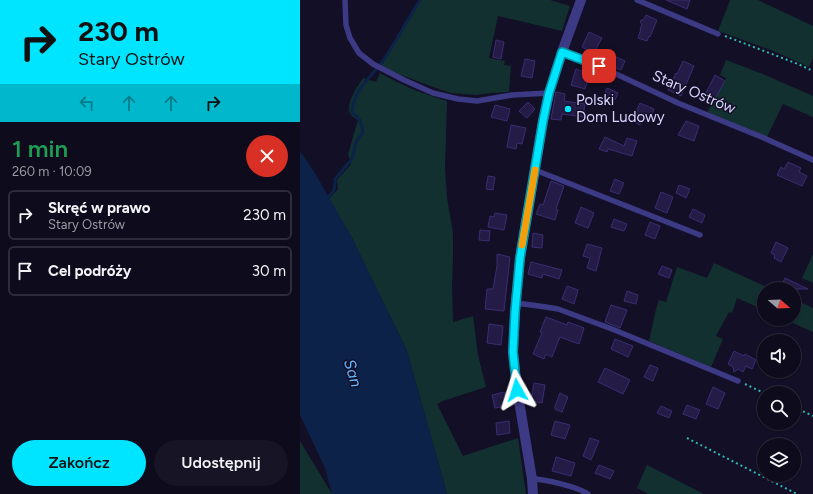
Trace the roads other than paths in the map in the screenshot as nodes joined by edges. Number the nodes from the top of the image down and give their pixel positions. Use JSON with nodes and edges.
{"nodes":[{"id":1,"x":345,"y":0,"type":"edge"},
{"id":2,"x":581,"y":0,"type":"edge"},
{"id":3,"x":638,"y":0,"type":"edge"},
{"id":4,"x":718,"y":34,"type":"road end"},
{"id":5,"x":562,"y":52,"type":"junction"},
{"id":6,"x":549,"y":93,"type":"junction"},
{"id":7,"x":813,"y":160,"type":"edge"},
{"id":8,"x":535,"y":170,"type":"junction"},
{"id":9,"x":700,"y":235,"type":"dead end"},
{"id":10,"x":516,"y":304,"type":"junction"},
{"id":11,"x":738,"y":381,"type":"road end"},
{"id":12,"x":532,"y":479,"type":"junction"},
{"id":13,"x":533,"y":494,"type":"edge"},
{"id":14,"x":588,"y":494,"type":"edge"}],
"edges":[{"from":1,"to":6,"type":"lane"},
{"from":2,"to":5,"type":"street"},
{"from":3,"to":4,"type":"lane"},
{"from":5,"to":6,"type":"street"},
{"from":5,"to":7,"type":"lane","name":"Stary Ostrów"},
{"from":6,"to":8,"type":"street"},
{"from":8,"to":9,"type":"lane"},
{"from":8,"to":10,"type":"street"},
{"from":10,"to":11,"type":"lane"},
{"from":10,"to":12,"type":"street"},
{"from":12,"to":13,"type":"street"},
{"from":12,"to":14,"type":"lane"}]}
